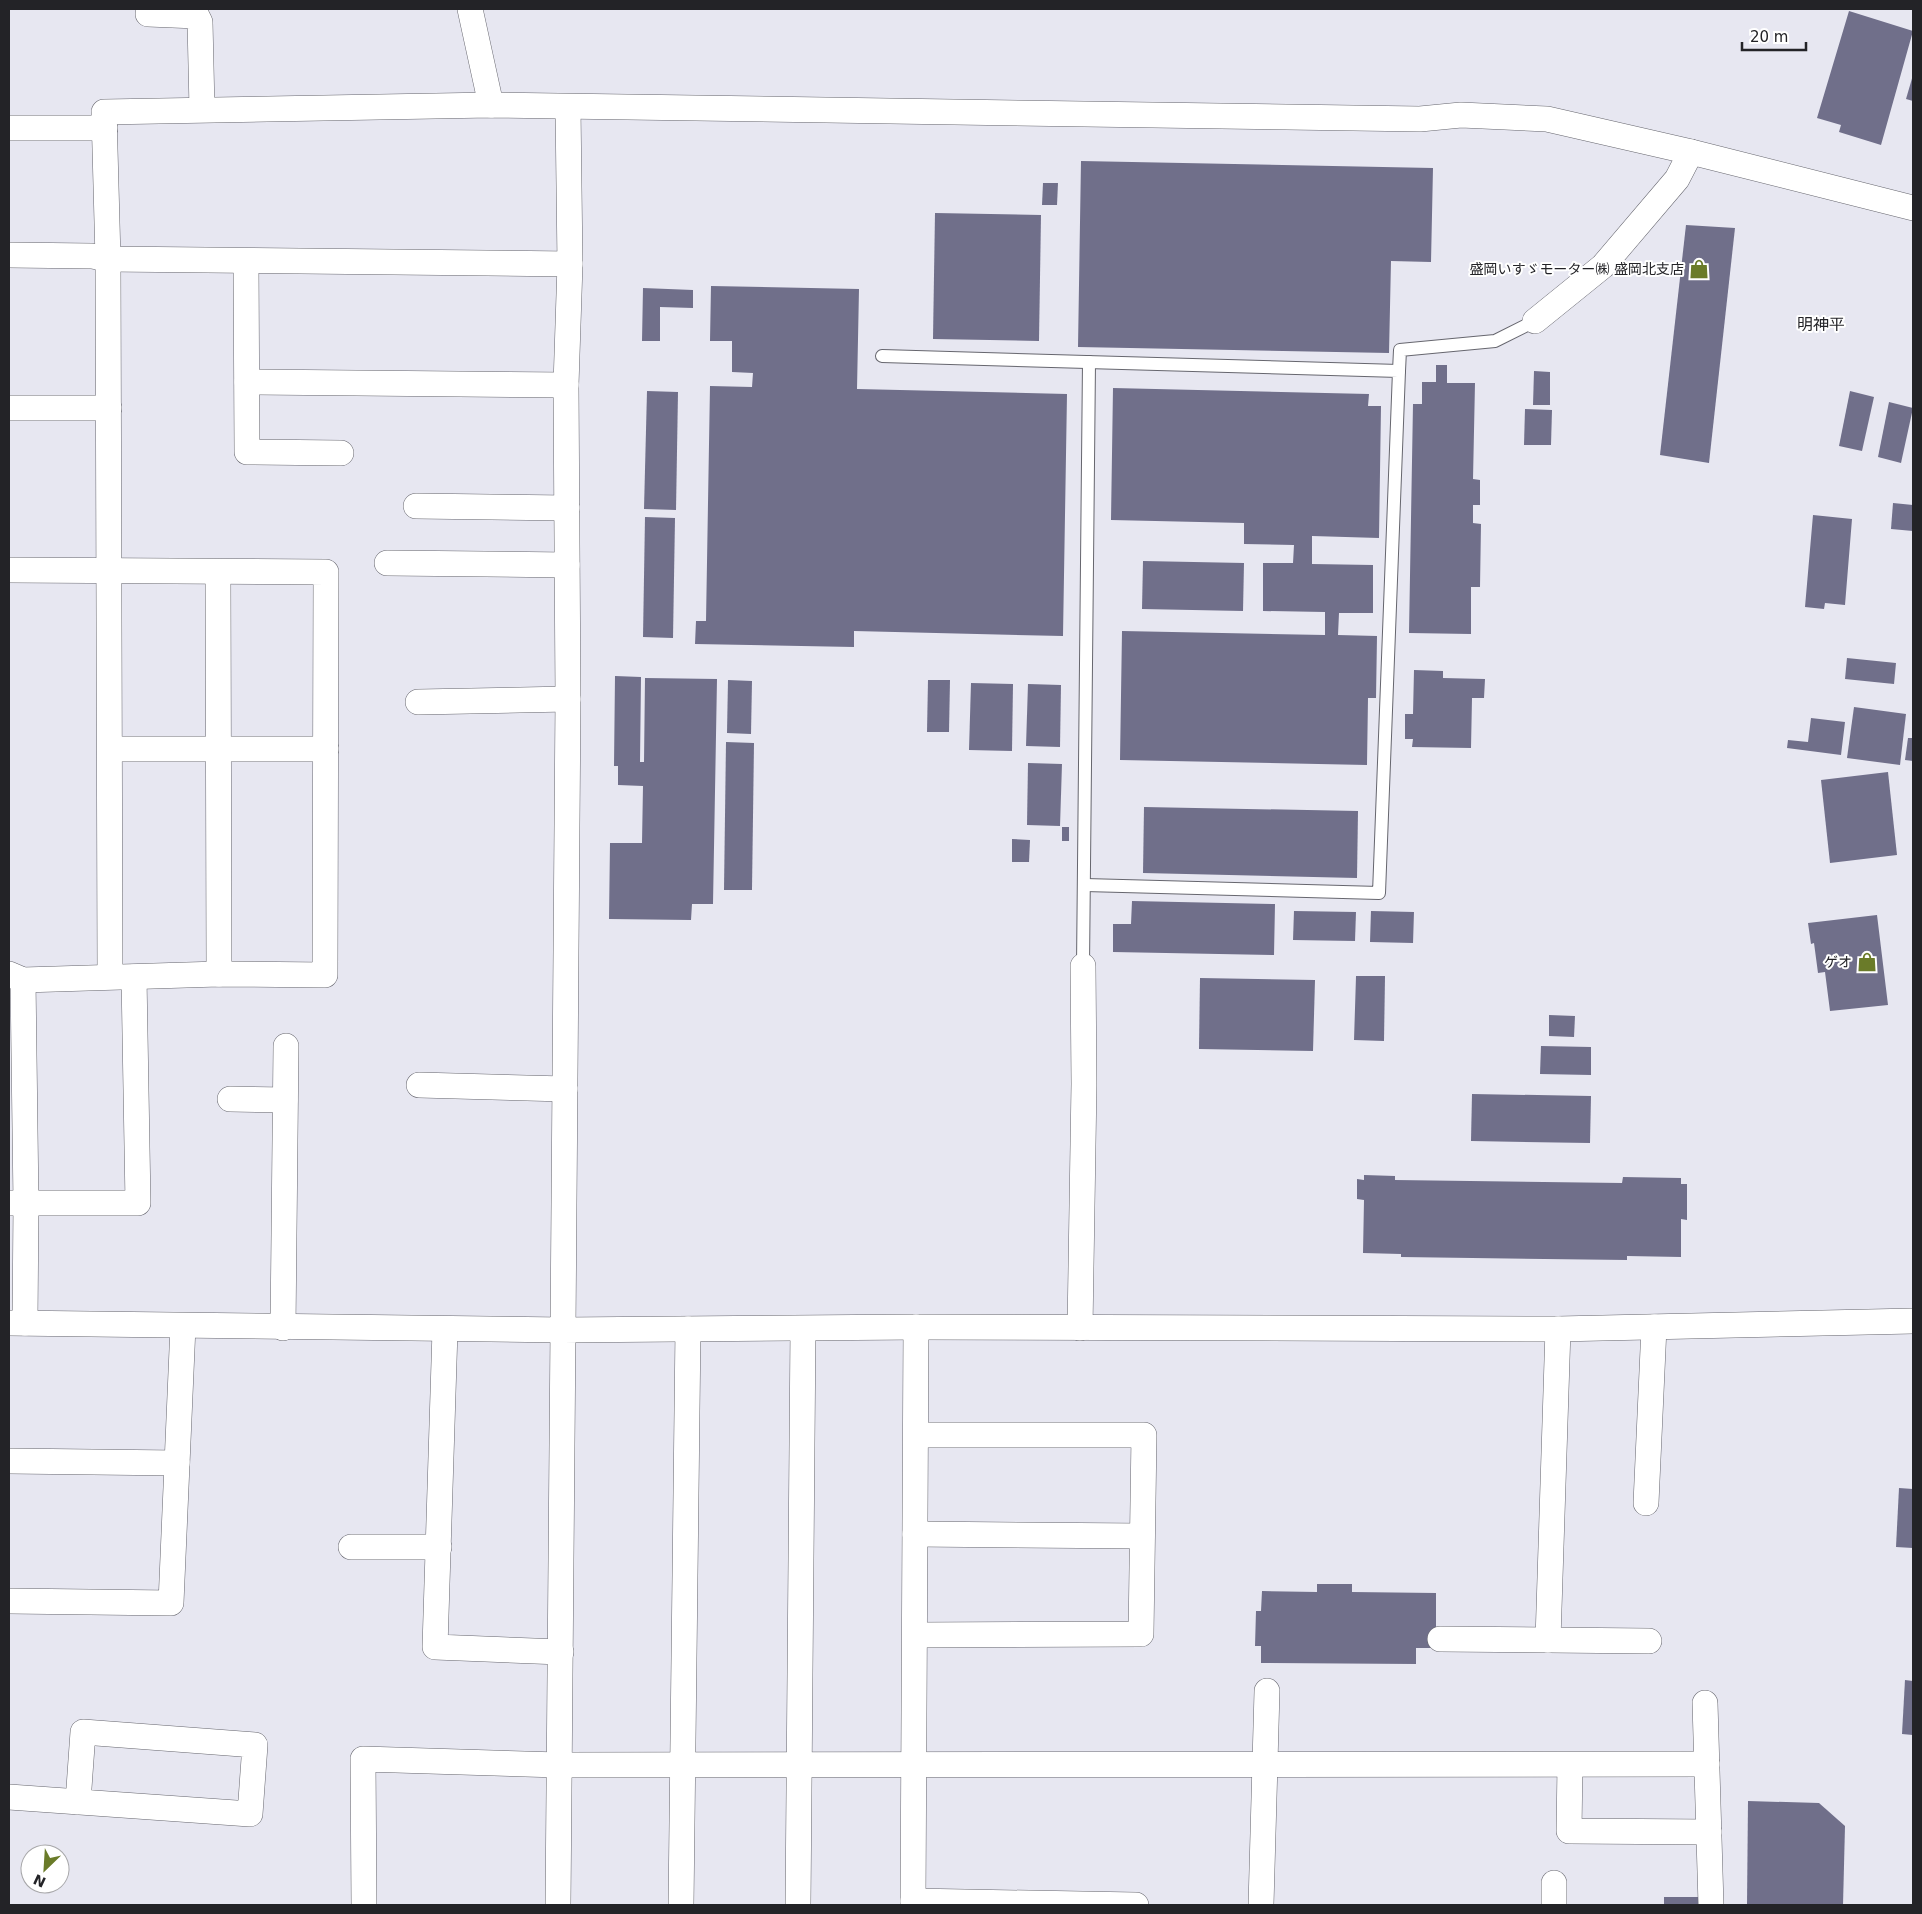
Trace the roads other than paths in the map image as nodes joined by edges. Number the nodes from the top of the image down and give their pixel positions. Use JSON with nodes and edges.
{"nodes":[{"id":1,"x":470,"y":9,"type":"edge"},
{"id":2,"x":148,"y":14,"type":"dead end"},
{"id":3,"x":491,"y":106,"type":"junction"},
{"id":4,"x":568,"y":108,"type":"junction"},
{"id":5,"x":202,"y":109,"type":"junction"},
{"id":6,"x":9,"y":128,"type":"edge"},
{"id":7,"x":105,"y":128,"type":"junction"},
{"id":8,"x":1691,"y":152,"type":"junction"},
{"id":9,"x":1913,"y":208,"type":"edge"},
{"id":10,"x":9,"y":255,"type":"edge"},
{"id":11,"x":108,"y":259,"type":"junction"},
{"id":12,"x":246,"y":261,"type":"junction"},
{"id":13,"x":570,"y":264,"type":"junction"},
{"id":14,"x":1535,"y":321,"type":"joint"},
{"id":15,"x":882,"y":356,"type":"dead end"},
{"id":16,"x":1089,"y":362,"type":"junction"},
{"id":17,"x":1399,"y":371,"type":"junction"},
{"id":18,"x":246,"y":382,"type":"junction"},
{"id":19,"x":566,"y":385,"type":"junction"},
{"id":20,"x":9,"y":408,"type":"edge"},
{"id":21,"x":109,"y":408,"type":"junction"},
{"id":22,"x":341,"y":452,"type":"dead end"},
{"id":23,"x":416,"y":506,"type":"dead end"},
{"id":24,"x":567,"y":508,"type":"junction"},
{"id":25,"x":387,"y":563,"type":"dead end"},
{"id":26,"x":567,"y":565,"type":"junction"},
{"id":27,"x":9,"y":570,"type":"edge"},
{"id":28,"x":110,"y":571,"type":"junction"},
{"id":29,"x":218,"y":572,"type":"junction"},
{"id":30,"x":568,"y":699,"type":"junction"},
{"id":31,"x":418,"y":702,"type":"dead end"},
{"id":32,"x":110,"y":749,"type":"junction"},
{"id":33,"x":218,"y":749,"type":"junction"},
{"id":34,"x":326,"y":749,"type":"junction"},
{"id":35,"x":1085,"y":885,"type":"junction"},
{"id":36,"x":1083,"y":966,"type":"joint"},
{"id":37,"x":219,"y":974,"type":"junction"},
{"id":38,"x":16,"y":977,"type":"edge"},
{"id":39,"x":122,"y":977,"type":"junction"},
{"id":40,"x":286,"y":1046,"type":"dead end"},
{"id":41,"x":418,"y":1085,"type":"dead end"},
{"id":42,"x":565,"y":1089,"type":"junction"},
{"id":43,"x":230,"y":1099,"type":"dead end"},
{"id":44,"x":286,"y":1100,"type":"junction"},
{"id":45,"x":17,"y":1203,"type":"edge"},
{"id":46,"x":1913,"y":1321,"type":"edge"},
{"id":47,"x":17,"y":1323,"type":"edge"},
{"id":48,"x":183,"y":1326,"type":"junction"},
{"id":49,"x":916,"y":1327,"type":"junction"},
{"id":50,"x":1654,"y":1327,"type":"junction"},
{"id":51,"x":283,"y":1328,"type":"junction"},
{"id":52,"x":803,"y":1328,"type":"junction"},
{"id":53,"x":1080,"y":1328,"type":"junction"},
{"id":54,"x":688,"y":1329,"type":"junction"},
{"id":55,"x":1558,"y":1329,"type":"junction"},
{"id":56,"x":445,"y":1330,"type":"junction"},
{"id":57,"x":562,"y":1330,"type":"junction"},
{"id":58,"x":916,"y":1435,"type":"junction"},
{"id":59,"x":9,"y":1461,"type":"edge"},
{"id":60,"x":177,"y":1463,"type":"junction"},
{"id":61,"x":1646,"y":1503,"type":"dead end"},
{"id":62,"x":915,"y":1534,"type":"junction"},
{"id":63,"x":1142,"y":1536,"type":"junction"},
{"id":64,"x":351,"y":1547,"type":"dead end"},
{"id":65,"x":439,"y":1547,"type":"junction"},
{"id":66,"x":9,"y":1601,"type":"edge"},
{"id":67,"x":915,"y":1635,"type":"junction"},
{"id":68,"x":1440,"y":1639,"type":"dead end"},
{"id":69,"x":1548,"y":1640,"type":"junction"},
{"id":70,"x":1649,"y":1641,"type":"dead end"},
{"id":71,"x":561,"y":1652,"type":"junction"},
{"id":72,"x":1267,"y":1692,"type":"dead end"},
{"id":73,"x":1705,"y":1703,"type":"dead end"},
{"id":74,"x":682,"y":1763,"type":"junction"},
{"id":75,"x":559,"y":1764,"type":"junction"},
{"id":76,"x":800,"y":1764,"type":"junction"},
{"id":77,"x":914,"y":1764,"type":"junction"},
{"id":78,"x":1707,"y":1764,"type":"junction"},
{"id":79,"x":1264,"y":1765,"type":"junction"},
{"id":80,"x":1570,"y":1765,"type":"junction"},
{"id":81,"x":9,"y":1797,"type":"edge"},
{"id":82,"x":78,"y":1802,"type":"junction"},
{"id":83,"x":1709,"y":1832,"type":"junction"},
{"id":84,"x":913,"y":1903,"type":"edge"},
{"id":85,"x":364,"y":1905,"type":"edge"},
{"id":86,"x":558,"y":1905,"type":"edge"},
{"id":87,"x":681,"y":1905,"type":"edge"},
{"id":88,"x":798,"y":1905,"type":"edge"},
{"id":89,"x":1136,"y":1905,"type":"edge"},
{"id":90,"x":1261,"y":1905,"type":"edge"},
{"id":91,"x":1711,"y":1905,"type":"edge"}],
"edges":[{"from":1,"to":3,"type":"street"},
{"from":2,"to":5,"type":"street"},
{"from":3,"to":4,"type":"street"},
{"from":3,"to":5,"type":"street"},
{"from":4,"to":8,"type":"street"},
{"from":4,"to":13,"type":"street"},
{"from":5,"to":7,"type":"street"},
{"from":6,"to":7,"type":"street"},
{"from":7,"to":11,"type":"street"},
{"from":8,"to":9,"type":"street"},
{"from":8,"to":14,"type":"street"},
{"from":10,"to":11,"type":"street"},
{"from":11,"to":12,"type":"street"},
{"from":11,"to":21,"type":"street"},
{"from":12,"to":13,"type":"street"},
{"from":12,"to":18,"type":"street"},
{"from":13,"to":19,"type":"street"},
{"from":14,"to":17,"type":"lane"},
{"from":15,"to":16,"type":"lane"},
{"from":16,"to":17,"type":"lane"},
{"from":16,"to":35,"type":"lane"},
{"from":17,"to":35,"type":"lane"},
{"from":18,"to":19,"type":"street"},
{"from":18,"to":22,"type":"street"},
{"from":19,"to":24,"type":"street"},
{"from":20,"to":21,"type":"street"},
{"from":21,"to":28,"type":"street"},
{"from":23,"to":24,"type":"street"},
{"from":24,"to":26,"type":"street"},
{"from":25,"to":26,"type":"street"},
{"from":26,"to":30,"type":"street"},
{"from":27,"to":28,"type":"street"},
{"from":28,"to":29,"type":"street"},
{"from":28,"to":32,"type":"street"},
{"from":29,"to":33,"type":"street"},
{"from":29,"to":34,"type":"street"},
{"from":30,"to":31,"type":"street"},
{"from":30,"to":42,"type":"street"},
{"from":32,"to":33,"type":"street"},
{"from":32,"to":39,"type":"street"},
{"from":33,"to":34,"type":"street"},
{"from":33,"to":37,"type":"street"},
{"from":34,"to":37,"type":"street"},
{"from":35,"to":36,"type":"lane"},
{"from":36,"to":53,"type":"street"},
{"from":37,"to":39,"type":"street"},
{"from":38,"to":39,"type":"street"},
{"from":38,"to":45,"type":"street"},
{"from":39,"to":45,"type":"street"},
{"from":40,"to":44,"type":"street"},
{"from":41,"to":42,"type":"street"},
{"from":42,"to":57,"type":"street"},
{"from":43,"to":44,"type":"street"},
{"from":44,"to":51,"type":"street"},
{"from":45,"to":47,"type":"street"},
{"from":46,"to":50,"type":"street"},
{"from":47,"to":48,"type":"street"},
{"from":48,"to":51,"type":"street"},
{"from":48,"to":60,"type":"street"},
{"from":49,"to":52,"type":"street"},
{"from":49,"to":53,"type":"street"},
{"from":49,"to":58,"type":"street"},
{"from":50,"to":55,"type":"street"},
{"from":50,"to":61,"type":"street"},
{"from":51,"to":56,"type":"street"},
{"from":52,"to":54,"type":"street"},
{"from":52,"to":76,"type":"street"},
{"from":53,"to":55,"type":"street"},
{"from":54,"to":57,"type":"street"},
{"from":54,"to":74,"type":"street"},
{"from":55,"to":69,"type":"street"},
{"from":56,"to":57,"type":"street"},
{"from":56,"to":65,"type":"street"},
{"from":57,"to":71,"type":"street"},
{"from":58,"to":62,"type":"street"},
{"from":58,"to":63,"type":"street"},
{"from":59,"to":60,"type":"street"},
{"from":60,"to":66,"type":"street"},
{"from":62,"to":63,"type":"street"},
{"from":62,"to":67,"type":"street"},
{"from":63,"to":67,"type":"street"},
{"from":64,"to":65,"type":"street"},
{"from":65,"to":71,"type":"street"},
{"from":67,"to":77,"type":"street"},
{"from":68,"to":69,"type":"street"},
{"from":69,"to":70,"type":"street"},
{"from":71,"to":75,"type":"street"},
{"from":72,"to":79,"type":"street"},
{"from":73,"to":78,"type":"street"},
{"from":74,"to":75,"type":"street"},
{"from":74,"to":76,"type":"street"},
{"from":74,"to":87,"type":"street"},
{"from":75,"to":85,"type":"street"},
{"from":75,"to":86,"type":"street"},
{"from":76,"to":77,"type":"street"},
{"from":76,"to":88,"type":"street"},
{"from":77,"to":79,"type":"street"},
{"from":77,"to":84,"type":"street"},
{"from":78,"to":80,"type":"street"},
{"from":78,"to":83,"type":"street"},
{"from":79,"to":80,"type":"street"},
{"from":79,"to":90,"type":"street"},
{"from":80,"to":83,"type":"street"},
{"from":81,"to":82,"type":"street"},
{"from":82,"to":82,"type":"street"},
{"from":83,"to":91,"type":"street"},
{"from":84,"to":89,"type":"street"}]}
